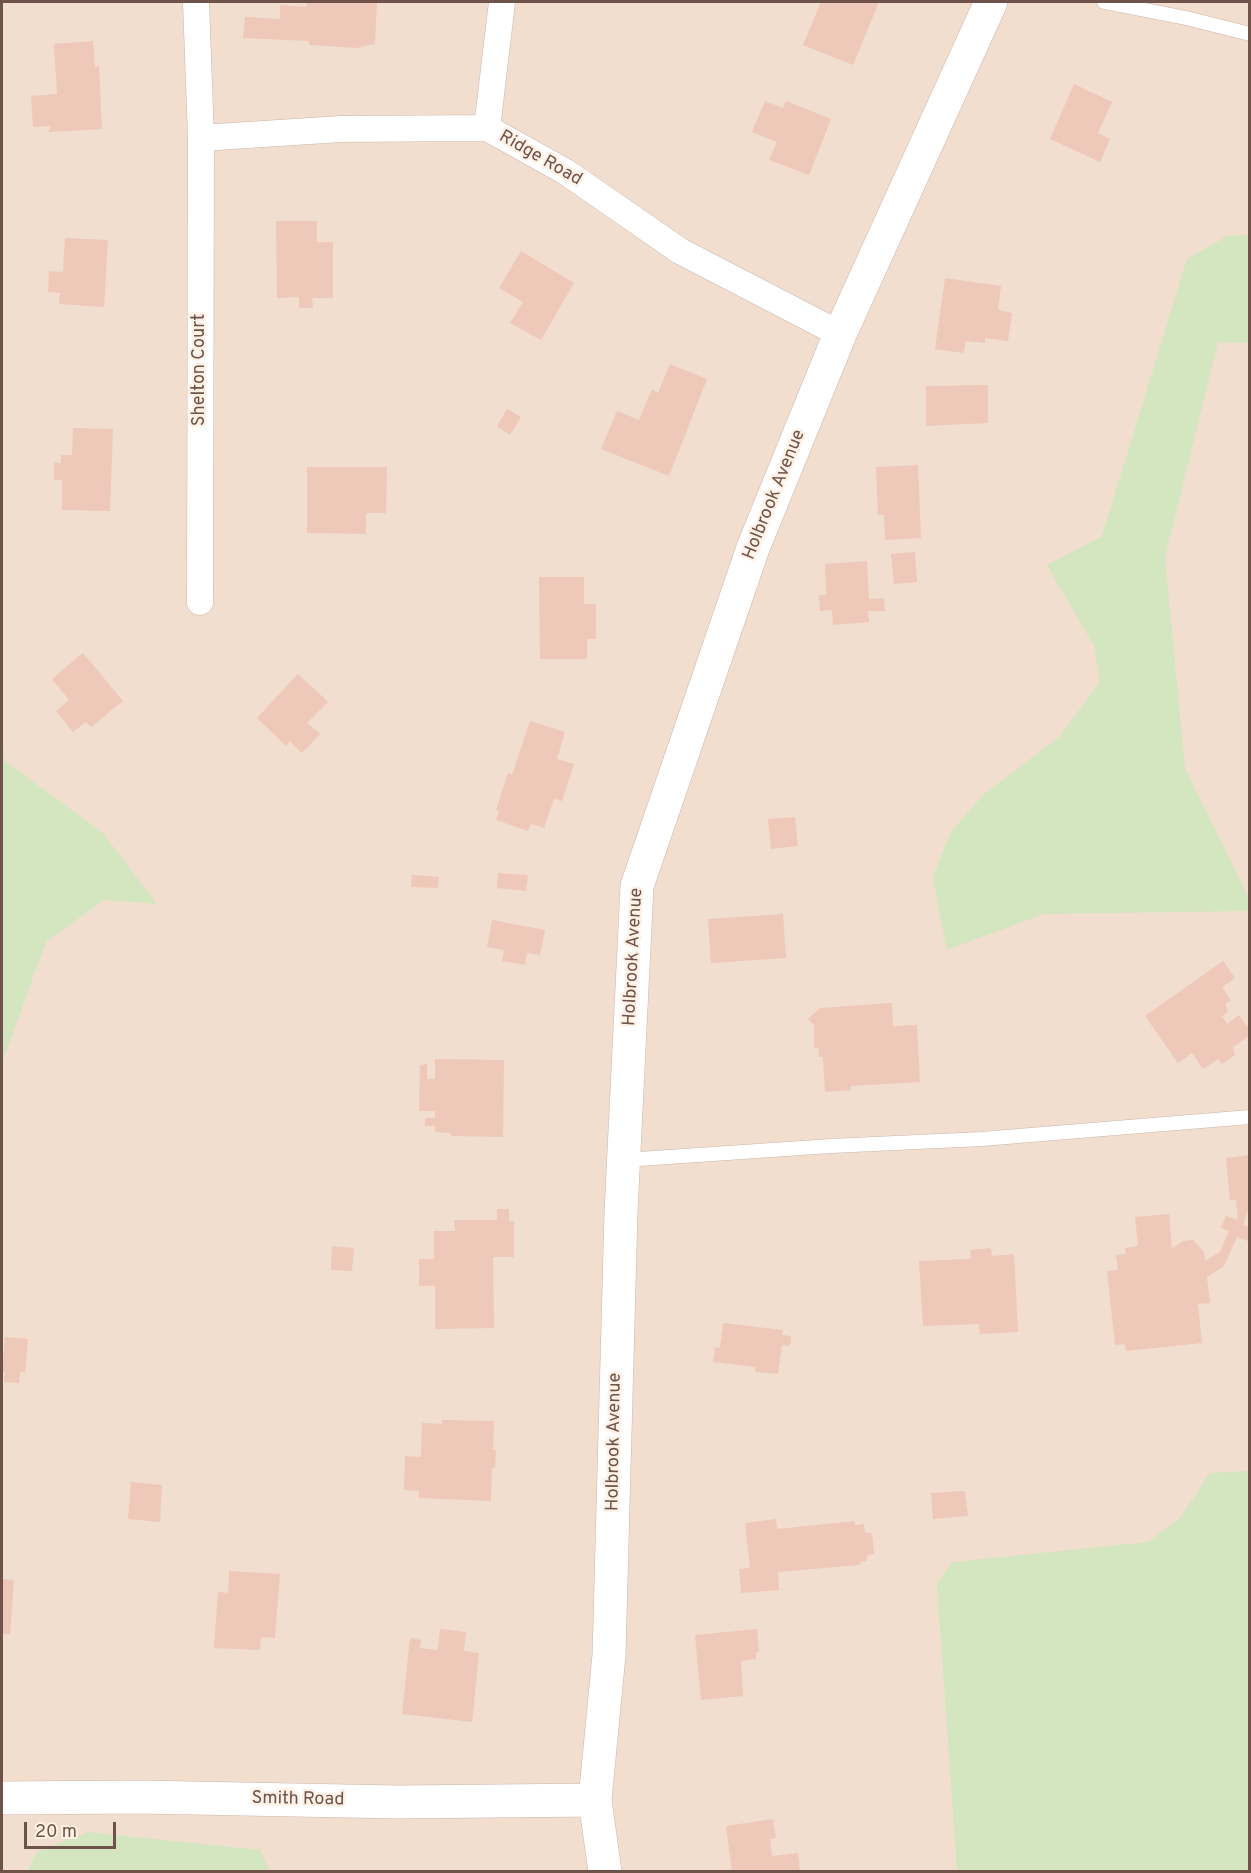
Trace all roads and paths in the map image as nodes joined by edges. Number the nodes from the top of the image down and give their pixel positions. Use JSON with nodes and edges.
{"nodes":[{"id":1,"x":196,"y":2,"type":"edge"},
{"id":2,"x":502,"y":2,"type":"edge"},
{"id":3,"x":991,"y":2,"type":"edge"},
{"id":4,"x":1104,"y":2,"type":"edge"},
{"id":5,"x":1250,"y":34,"type":"edge"},
{"id":6,"x":487,"y":128,"type":"junction"},
{"id":7,"x":201,"y":138,"type":"junction"},
{"id":8,"x":840,"y":334,"type":"junction"},
{"id":9,"x":200,"y":602,"type":"dead end"},
{"id":10,"x":1250,"y":1117,"type":"edge"},
{"id":11,"x":624,"y":1161,"type":"junction"},
{"id":12,"x":2,"y":1798,"type":"edge"},
{"id":13,"x":595,"y":1800,"type":"junction"},
{"id":14,"x":605,"y":1872,"type":"edge"}],
"edges":[{"from":1,"to":7,"type":"street","name":"Shelton Court"},
{"from":2,"to":6,"type":"street"},
{"from":3,"to":8,"type":"street","name":"Holbrook Avenue"},
{"from":4,"to":5,"type":"lane"},
{"from":6,"to":7,"type":"street","name":"Ridge Road"},
{"from":6,"to":8,"type":"street","name":"Ridge Road"},
{"from":7,"to":9,"type":"street","name":"Shelton Court"},
{"from":8,"to":11,"type":"street","name":"Holbrook Avenue"},
{"from":10,"to":11,"type":"lane"},
{"from":11,"to":13,"type":"street","name":"Holbrook Avenue"},
{"from":12,"to":13,"type":"street","name":"Smith Road"},
{"from":13,"to":14,"type":"street","name":"Holbrook Avenue"}]}
